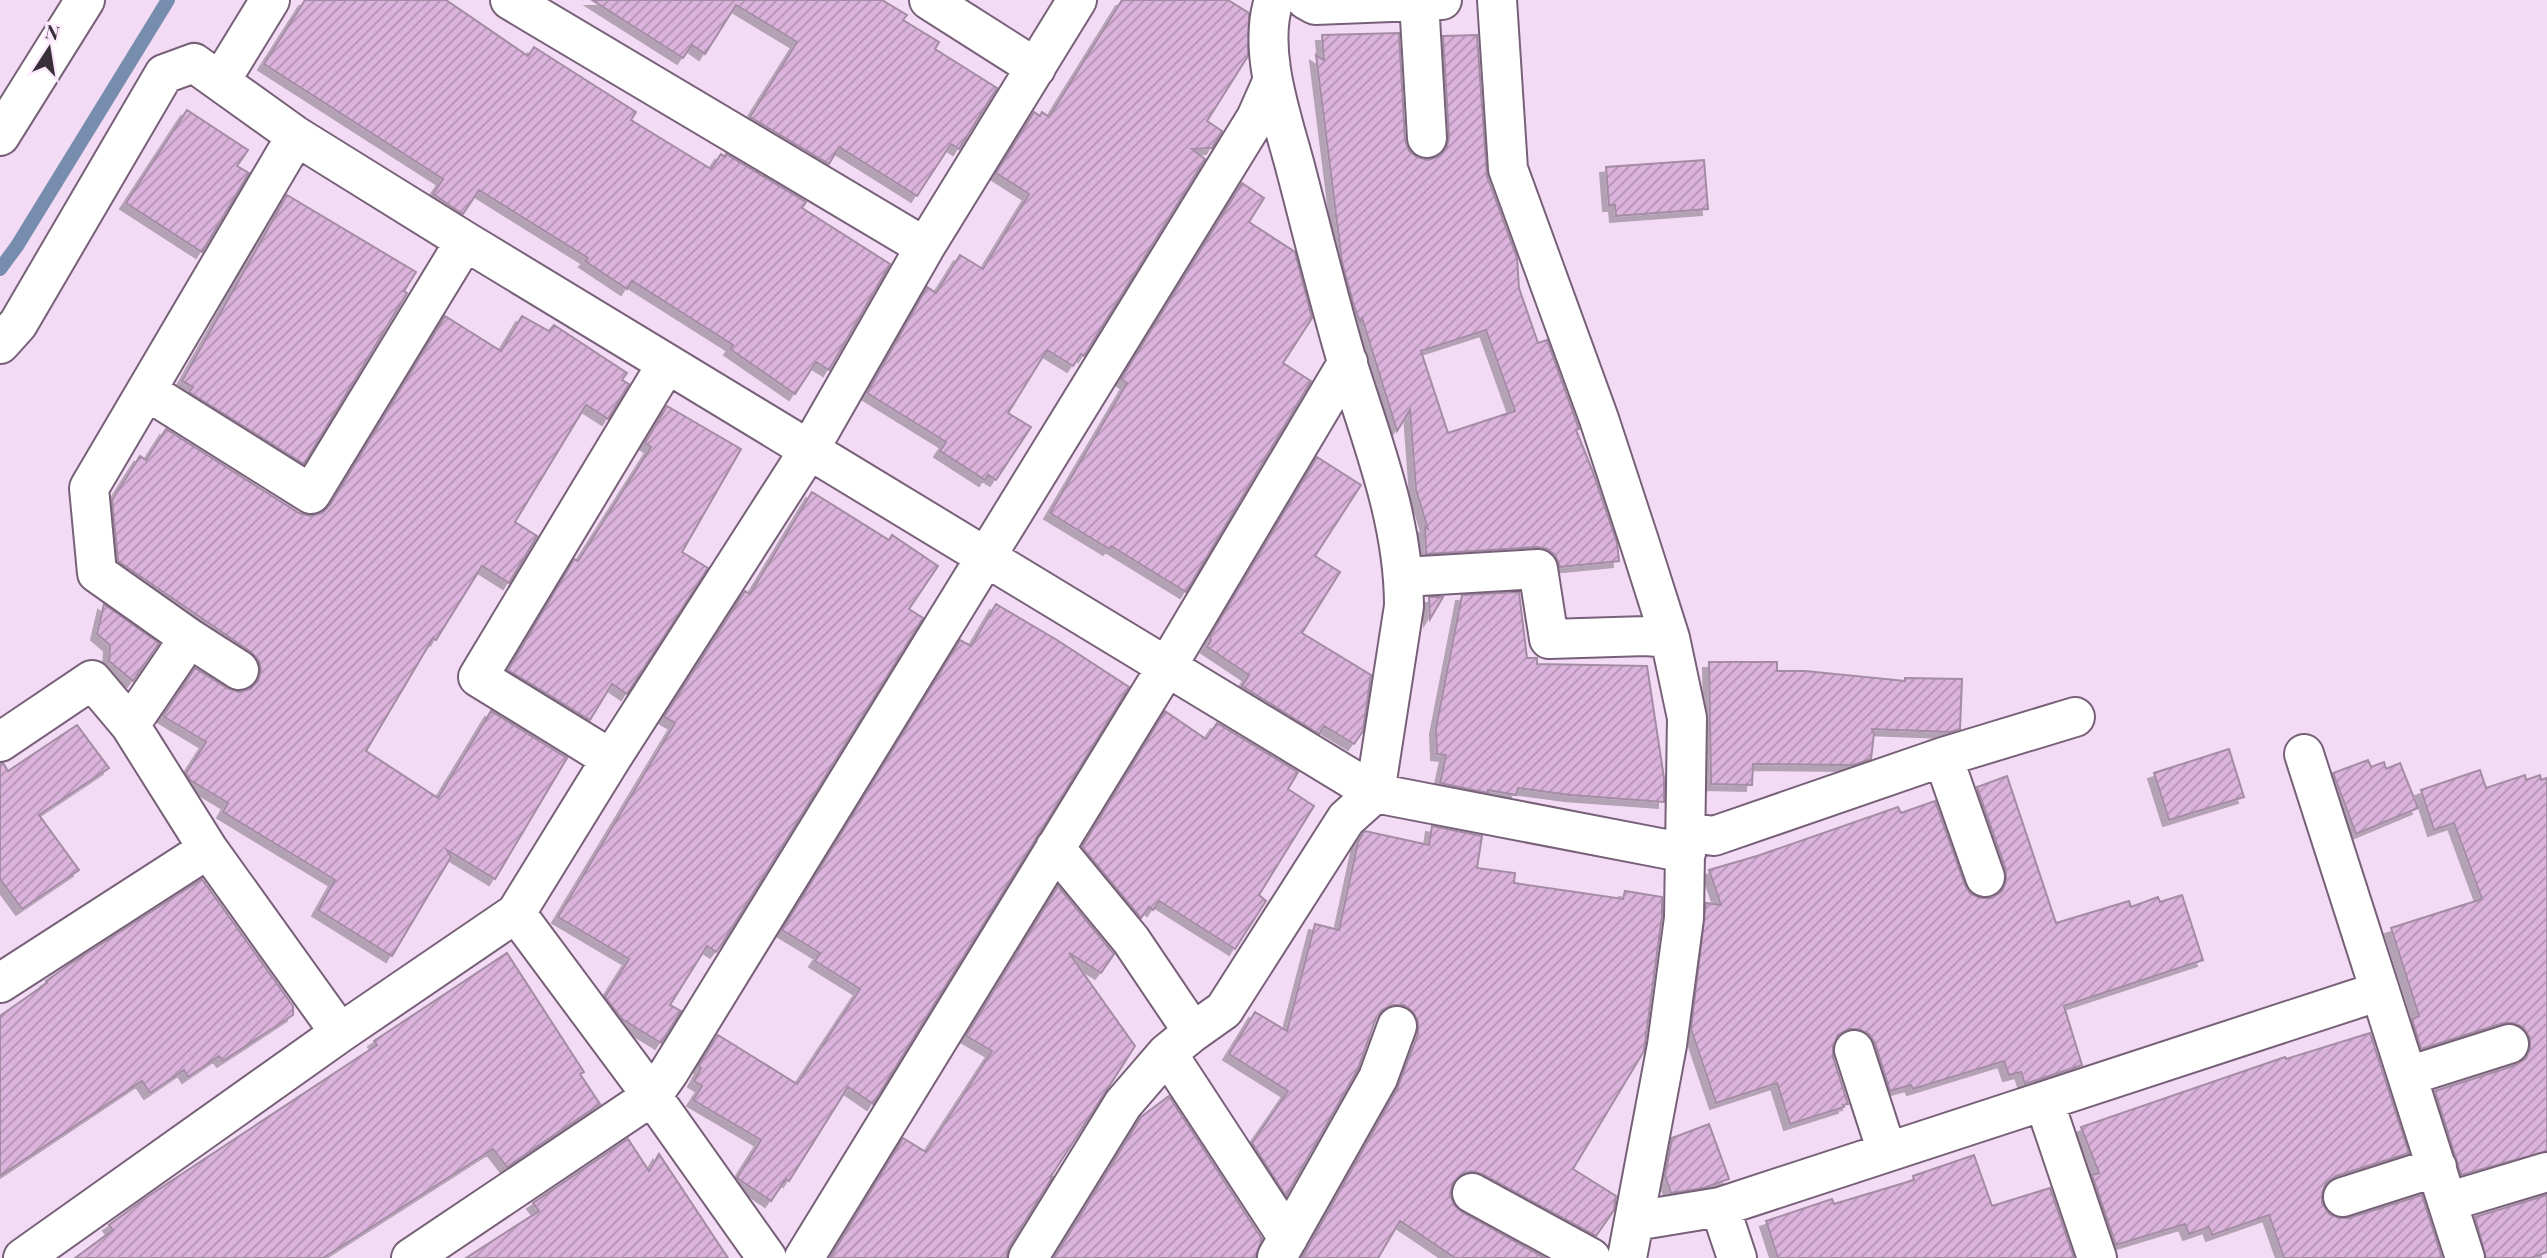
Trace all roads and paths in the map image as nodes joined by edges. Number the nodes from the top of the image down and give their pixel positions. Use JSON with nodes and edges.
{"nodes":[{"id":1,"x":85,"y":0,"type":"edge"},
{"id":2,"x":270,"y":0,"type":"edge"},
{"id":3,"x":510,"y":0,"type":"edge"},
{"id":4,"x":929,"y":0,"type":"edge"},
{"id":5,"x":1077,"y":0,"type":"edge"},
{"id":6,"x":1274,"y":0,"type":"edge"},
{"id":7,"x":1306,"y":0,"type":"edge"},
{"id":8,"x":1442,"y":0,"type":"edge"},
{"id":9,"x":1497,"y":0,"type":"edge"},
{"id":10,"x":1364,"y":1,"type":"edge"},
{"id":11,"x":1419,"y":1,"type":"edge"},
{"id":12,"x":1036,"y":68,"type":"junction"},
{"id":13,"x":221,"y":80,"type":"junction"},
{"id":14,"x":1272,"y":82,"type":"junction"},
{"id":15,"x":0,"y":136,"type":"edge"},
{"id":16,"x":296,"y":136,"type":"junction"},
{"id":17,"x":1427,"y":138,"type":"dead end"},
{"id":18,"x":465,"y":241,"type":"junction"},
{"id":19,"x":925,"y":247,"type":"junction"},
{"id":20,"x":0,"y":344,"type":"edge"},
{"id":21,"x":1348,"y":362,"type":"junction"},
{"id":22,"x":666,"y":365,"type":"junction"},
{"id":23,"x":147,"y":391,"type":"junction"},
{"id":24,"x":809,"y":450,"type":"junction"},
{"id":25,"x":987,"y":557,"type":"junction"},
{"id":26,"x":1404,"y":576,"type":"junction"},
{"id":27,"x":189,"y":638,"type":"junction"},
{"id":28,"x":1670,"y":638,"type":"junction"},
{"id":29,"x":1167,"y":668,"type":"junction"},
{"id":30,"x":239,"y":670,"type":"dead end"},
{"id":31,"x":2075,"y":718,"type":"dead end"},
{"id":32,"x":130,"y":725,"type":"junction"},
{"id":33,"x":0,"y":742,"type":"edge"},
{"id":34,"x":2304,"y":754,"type":"dead end"},
{"id":35,"x":1943,"y":757,"type":"junction"},
{"id":36,"x":611,"y":759,"type":"junction"},
{"id":37,"x":1376,"y":793,"type":"junction"},
{"id":38,"x":1686,"y":843,"type":"junction"},
{"id":39,"x":1055,"y":848,"type":"junction"},
{"id":40,"x":208,"y":849,"type":"junction"},
{"id":41,"x":1985,"y":877,"type":"dead end"},
{"id":42,"x":516,"y":913,"type":"junction"},
{"id":43,"x":0,"y":984,"type":"edge"},
{"id":44,"x":2380,"y":991,"type":"junction"},
{"id":45,"x":1397,"y":1026,"type":"dead end"},
{"id":46,"x":340,"y":1033,"type":"junction"},
{"id":47,"x":1180,"y":1042,"type":"junction"},
{"id":48,"x":2510,"y":1044,"type":"dead end"},
{"id":49,"x":1854,"y":1050,"type":"dead end"},
{"id":50,"x":2408,"y":1076,"type":"junction"},
{"id":51,"x":652,"y":1096,"type":"junction"},
{"id":52,"x":2044,"y":1101,"type":"junction"},
{"id":53,"x":1887,"y":1152,"type":"junction"},
{"id":54,"x":2547,"y":1172,"type":"edge"},
{"id":55,"x":2442,"y":1184,"type":"junction"},
{"id":56,"x":1472,"y":1193,"type":"dead end"},
{"id":57,"x":2343,"y":1197,"type":"dead end"},
{"id":58,"x":1720,"y":1207,"type":"junction"},
{"id":59,"x":1635,"y":1221,"type":"junction"},
{"id":60,"x":1282,"y":1248,"type":"edge"},
{"id":61,"x":23,"y":1258,"type":"edge"},
{"id":62,"x":411,"y":1258,"type":"edge"},
{"id":63,"x":767,"y":1258,"type":"edge"},
{"id":64,"x":804,"y":1258,"type":"edge"},
{"id":65,"x":1028,"y":1258,"type":"edge"},
{"id":66,"x":1591,"y":1258,"type":"edge"},
{"id":67,"x":1627,"y":1258,"type":"edge"},
{"id":68,"x":1737,"y":1258,"type":"edge"},
{"id":69,"x":2097,"y":1258,"type":"edge"},
{"id":70,"x":2465,"y":1258,"type":"edge"}],
"edges":[{"from":1,"to":15,"type":"street"},
{"from":2,"to":13,"type":"street"},
{"from":3,"to":19,"type":"street"},
{"from":4,"to":12,"type":"street"},
{"from":5,"to":12,"type":"street"},
{"from":6,"to":14,"type":"street"},
{"from":7,"to":10,"type":"street"},
{"from":8,"to":11,"type":"street"},
{"from":9,"to":28,"type":"street"},
{"from":10,"to":11,"type":"street"},
{"from":11,"to":17,"type":"street"},
{"from":12,"to":19,"type":"street"},
{"from":13,"to":16,"type":"street"},
{"from":13,"to":20,"type":"street"},
{"from":14,"to":21,"type":"street"},
{"from":14,"to":25,"type":"street"},
{"from":16,"to":18,"type":"street"},
{"from":16,"to":23,"type":"street"},
{"from":18,"to":22,"type":"street"},
{"from":18,"to":23,"type":"street"},
{"from":19,"to":24,"type":"street"},
{"from":21,"to":26,"type":"street"},
{"from":21,"to":29,"type":"street"},
{"from":22,"to":24,"type":"street"},
{"from":22,"to":36,"type":"street"},
{"from":23,"to":27,"type":"street"},
{"from":24,"to":25,"type":"street"},
{"from":24,"to":36,"type":"street"},
{"from":25,"to":29,"type":"street"},
{"from":25,"to":51,"type":"street"},
{"from":26,"to":28,"type":"street"},
{"from":26,"to":37,"type":"street"},
{"from":27,"to":30,"type":"street"},
{"from":27,"to":32,"type":"street"},
{"from":28,"to":38,"type":"street"},
{"from":29,"to":37,"type":"street"},
{"from":29,"to":39,"type":"street"},
{"from":31,"to":35,"type":"street"},
{"from":32,"to":33,"type":"street"},
{"from":32,"to":40,"type":"street"},
{"from":34,"to":44,"type":"street"},
{"from":35,"to":38,"type":"street"},
{"from":35,"to":41,"type":"street"},
{"from":36,"to":42,"type":"street"},
{"from":37,"to":38,"type":"street"},
{"from":37,"to":47,"type":"street"},
{"from":38,"to":59,"type":"street"},
{"from":39,"to":47,"type":"street"},
{"from":39,"to":64,"type":"street"},
{"from":40,"to":43,"type":"street"},
{"from":40,"to":46,"type":"street"},
{"from":42,"to":46,"type":"street"},
{"from":42,"to":51,"type":"street"},
{"from":44,"to":50,"type":"street"},
{"from":44,"to":52,"type":"street"},
{"from":45,"to":60,"type":"street"},
{"from":46,"to":61,"type":"street"},
{"from":47,"to":60,"type":"street"},
{"from":47,"to":65,"type":"street"},
{"from":48,"to":50,"type":"street"},
{"from":49,"to":53,"type":"street"},
{"from":50,"to":55,"type":"street"},
{"from":51,"to":62,"type":"street"},
{"from":51,"to":63,"type":"street"},
{"from":52,"to":53,"type":"street"},
{"from":52,"to":69,"type":"street"},
{"from":53,"to":58,"type":"street"},
{"from":54,"to":55,"type":"street"},
{"from":55,"to":57,"type":"street"},
{"from":55,"to":70,"type":"street"},
{"from":56,"to":66,"type":"street"},
{"from":58,"to":59,"type":"street"},
{"from":58,"to":68,"type":"street"},
{"from":59,"to":67,"type":"street"}]}
